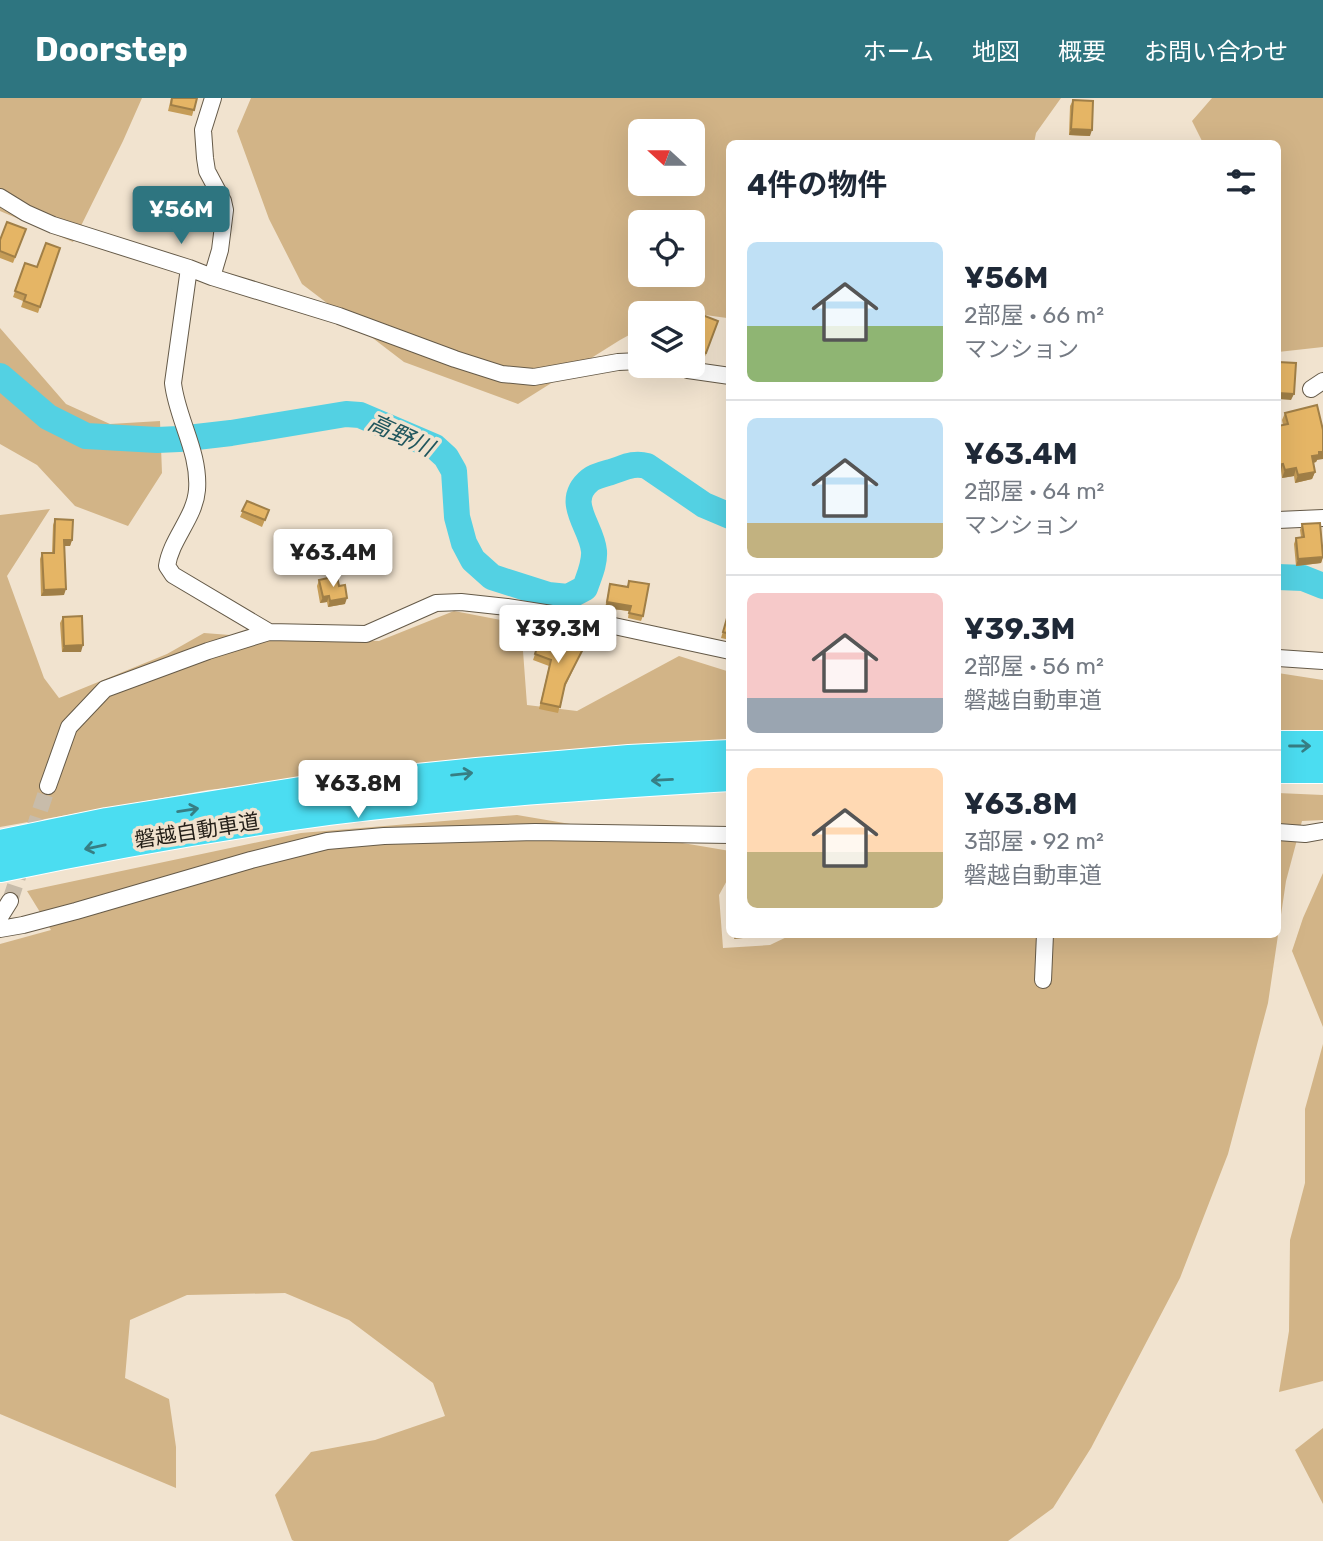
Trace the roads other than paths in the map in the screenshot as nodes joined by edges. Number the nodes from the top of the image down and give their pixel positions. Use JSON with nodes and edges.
{"nodes":[{"id":1,"x":213,"y":98,"type":"edge"},
{"id":2,"x":0,"y":197,"type":"edge"},
{"id":3,"x":189,"y":268,"type":"junction"},
{"id":4,"x":212,"y":277,"type":"junction"},
{"id":5,"x":628,"y":362,"type":"edge"},
{"id":6,"x":705,"y":372,"type":"edge"},
{"id":7,"x":726,"y":375,"type":"edge"},
{"id":8,"x":1323,"y":518,"type":"edge"},
{"id":9,"x":1281,"y":520,"type":"edge"},
{"id":10,"x":269,"y":632,"type":"junction"},
{"id":11,"x":726,"y":650,"type":"edge"},
{"id":12,"x":1281,"y":658,"type":"edge"},
{"id":13,"x":1323,"y":661,"type":"edge"},
{"id":14,"x":1281,"y":746,"type":"edge"},
{"id":15,"x":1323,"y":746,"type":"edge"},
{"id":16,"x":726,"y":755,"type":"edge"},
{"id":17,"x":1281,"y":768,"type":"edge"},
{"id":18,"x":1323,"y":768,"type":"edge"},
{"id":19,"x":726,"y":776,"type":"edge"},
{"id":20,"x":48,"y":786,"type":"tunnel mouth"},
{"id":21,"x":1323,"y":831,"type":"edge"},
{"id":22,"x":1281,"y":832,"type":"edge"},
{"id":23,"x":726,"y":835,"type":"edge"},
{"id":24,"x":0,"y":845,"type":"edge"},
{"id":25,"x":0,"y":867,"type":"edge"},
{"id":26,"x":10,"y":901,"type":"tunnel mouth"},
{"id":27,"x":0,"y":917,"type":"edge"},
{"id":28,"x":0,"y":929,"type":"edge"},
{"id":29,"x":1045,"y":938,"type":"edge"},
{"id":30,"x":1043,"y":980,"type":"dead end"}],
"edges":[{"from":1,"to":4,"type":"street"},
{"from":2,"to":3,"type":"street"},
{"from":3,"to":4,"type":"street"},
{"from":3,"to":10,"type":"street"},
{"from":4,"to":5,"type":"street"},
{"from":6,"to":7,"type":"street"},
{"from":8,"to":9,"type":"street"},
{"from":10,"to":11,"type":"street"},
{"from":10,"to":20,"type":"street"},
{"from":12,"to":13,"type":"street"},
{"from":14,"to":15,"type":"highway","one_way":true},
{"from":24,"to":16,"type":"highway","name":"磐越自動車道","one_way":true},
{"from":17,"to":18,"type":"highway"},
{"from":19,"to":25,"type":"highway","name":"磐越自動車道","one_way":true},
{"from":21,"to":22,"type":"street"},
{"from":23,"to":28,"type":"street"},
{"from":26,"to":27,"type":"street"},
{"from":29,"to":30,"type":"street"}]}
